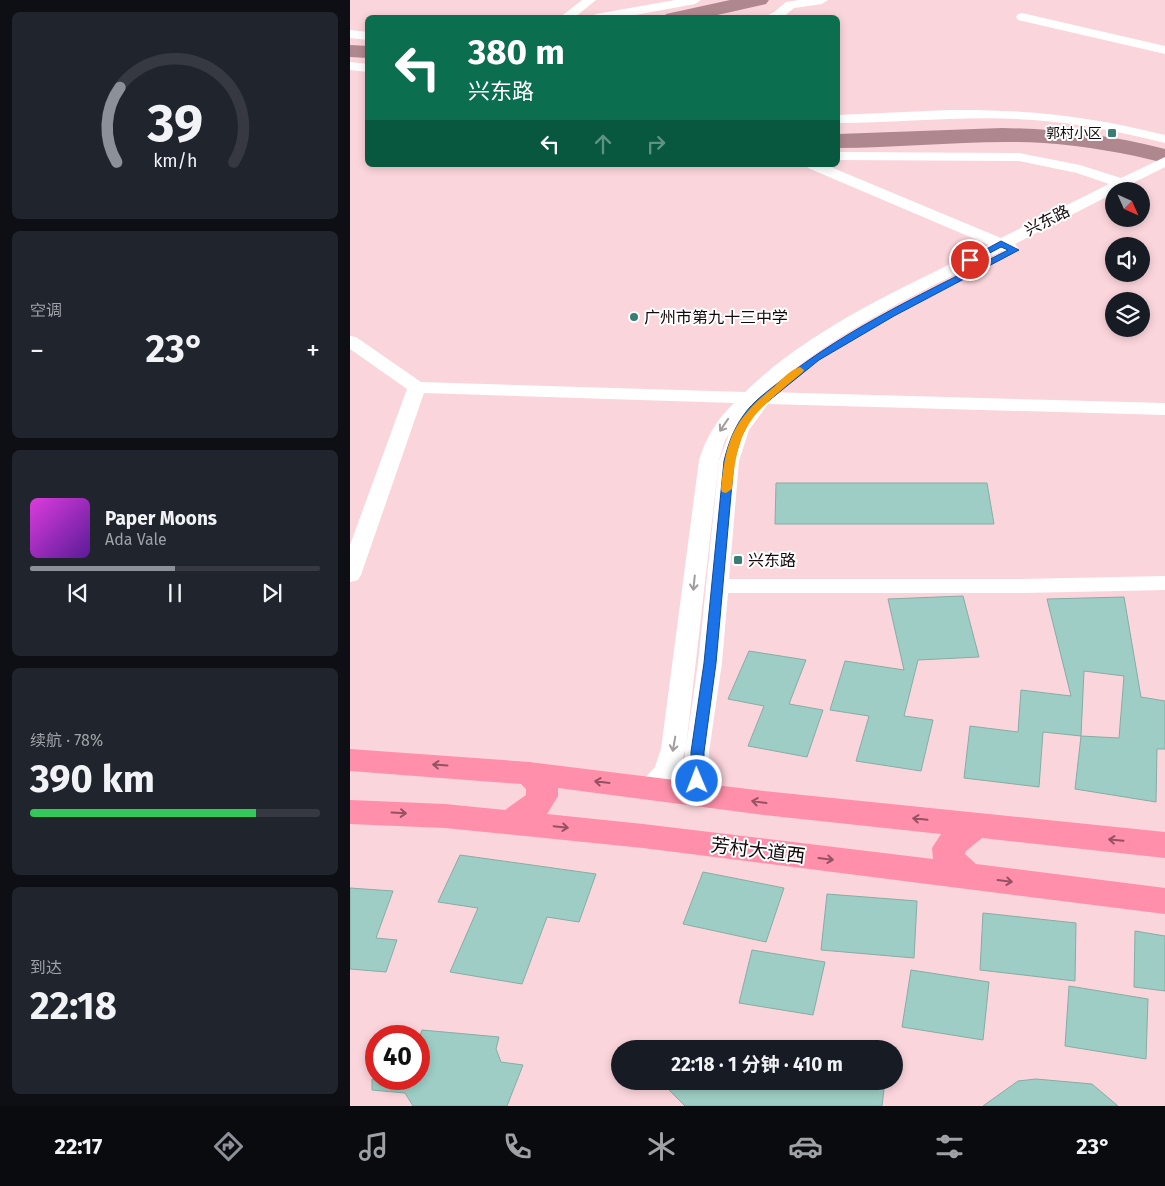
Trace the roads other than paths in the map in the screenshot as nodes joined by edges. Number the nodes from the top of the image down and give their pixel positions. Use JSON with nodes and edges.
{"nodes":[{"id":1,"x":590,"y":0,"type":"edge"},
{"id":2,"x":695,"y":0,"type":"edge"},
{"id":3,"x":822,"y":0,"type":"edge"},
{"id":4,"x":569,"y":15,"type":"edge"},
{"id":5,"x":612,"y":15,"type":"edge"},
{"id":6,"x":778,"y":15,"type":"edge"},
{"id":7,"x":1022,"y":17,"type":"dead end"},
{"id":8,"x":350,"y":34,"type":"edge"},
{"id":9,"x":365,"y":36,"type":"edge"},
{"id":10,"x":1165,"y":50,"type":"edge"},
{"id":11,"x":350,"y":66,"type":"edge"},
{"id":12,"x":365,"y":68,"type":"edge"},
{"id":13,"x":840,"y":119,"type":"edge"},
{"id":14,"x":1165,"y":139,"type":"edge"},
{"id":15,"x":840,"y":156,"type":"edge"},
{"id":16,"x":818,"y":167,"type":"edge"},
{"id":17,"x":1161,"y":167,"type":"edge"},
{"id":18,"x":1105,"y":182,"type":"edge"},
{"id":19,"x":1136,"y":182,"type":"edge"},
{"id":20,"x":1105,"y":199,"type":"edge"},
{"id":21,"x":1008,"y":247,"type":"junction"},
{"id":22,"x":350,"y":341,"type":"edge"},
{"id":23,"x":417,"y":387,"type":"junction"},
{"id":24,"x":757,"y":398,"type":"junction"},
{"id":25,"x":1165,"y":408,"type":"edge"},
{"id":26,"x":350,"y":575,"type":"edge"},
{"id":27,"x":1165,"y":583,"type":"edge"},
{"id":28,"x":716,"y":586,"type":"junction"},
{"id":29,"x":350,"y":760,"type":"edge"},
{"id":30,"x":529,"y":773,"type":"junction"},
{"id":31,"x":650,"y":788,"type":"junction"},
{"id":32,"x":704,"y":794,"type":"junction"},
{"id":33,"x":350,"y":812,"type":"edge"},
{"id":34,"x":509,"y":822,"type":"junction"},
{"id":35,"x":976,"y":825,"type":"junction"},
{"id":36,"x":1165,"y":845,"type":"edge"},
{"id":37,"x":967,"y":876,"type":"junction"},
{"id":38,"x":1165,"y":901,"type":"edge"}],
"edges":[{"from":1,"to":4,"type":"street"},
{"from":2,"to":5,"type":"street"},
{"from":3,"to":6,"type":"street"},
{"from":7,"to":10,"type":"street"},
{"from":8,"to":9,"type":"street"},
{"from":11,"to":12,"type":"street"},
{"from":13,"to":14,"type":"street"},
{"from":15,"to":18,"type":"street"},
{"from":16,"to":21,"type":"street"},
{"from":17,"to":19,"type":"street","name":"兴东路"},
{"from":20,"to":21,"type":"street","name":"兴东路"},
{"from":21,"to":24,"type":"street","name":"兴东路"},
{"from":22,"to":23,"type":"street"},
{"from":23,"to":24,"type":"street"},
{"from":23,"to":26,"type":"street"},
{"from":24,"to":25,"type":"street"},
{"from":24,"to":28,"type":"street","name":"兴东路"},
{"from":24,"to":31,"type":"street","name":"兴东路","one_way":true},
{"from":27,"to":28,"type":"street"},
{"from":28,"to":32,"type":"street","name":"兴东路"},
{"from":30,"to":29,"type":"highway","one_way":true},
{"from":31,"to":30,"type":"highway","one_way":true},
{"from":30,"to":34,"type":"highway"},
{"from":31,"to":32,"type":"highway"},
{"from":35,"to":32,"type":"highway","one_way":true},
{"from":33,"to":34,"type":"highway","name":"芳村大道西","one_way":true},
{"from":34,"to":37,"type":"highway","name":"芳村大道西","one_way":true},
{"from":36,"to":35,"type":"highway","one_way":true},
{"from":35,"to":37,"type":"highway"},
{"from":37,"to":38,"type":"highway","name":"芳村大道西","one_way":true}]}
